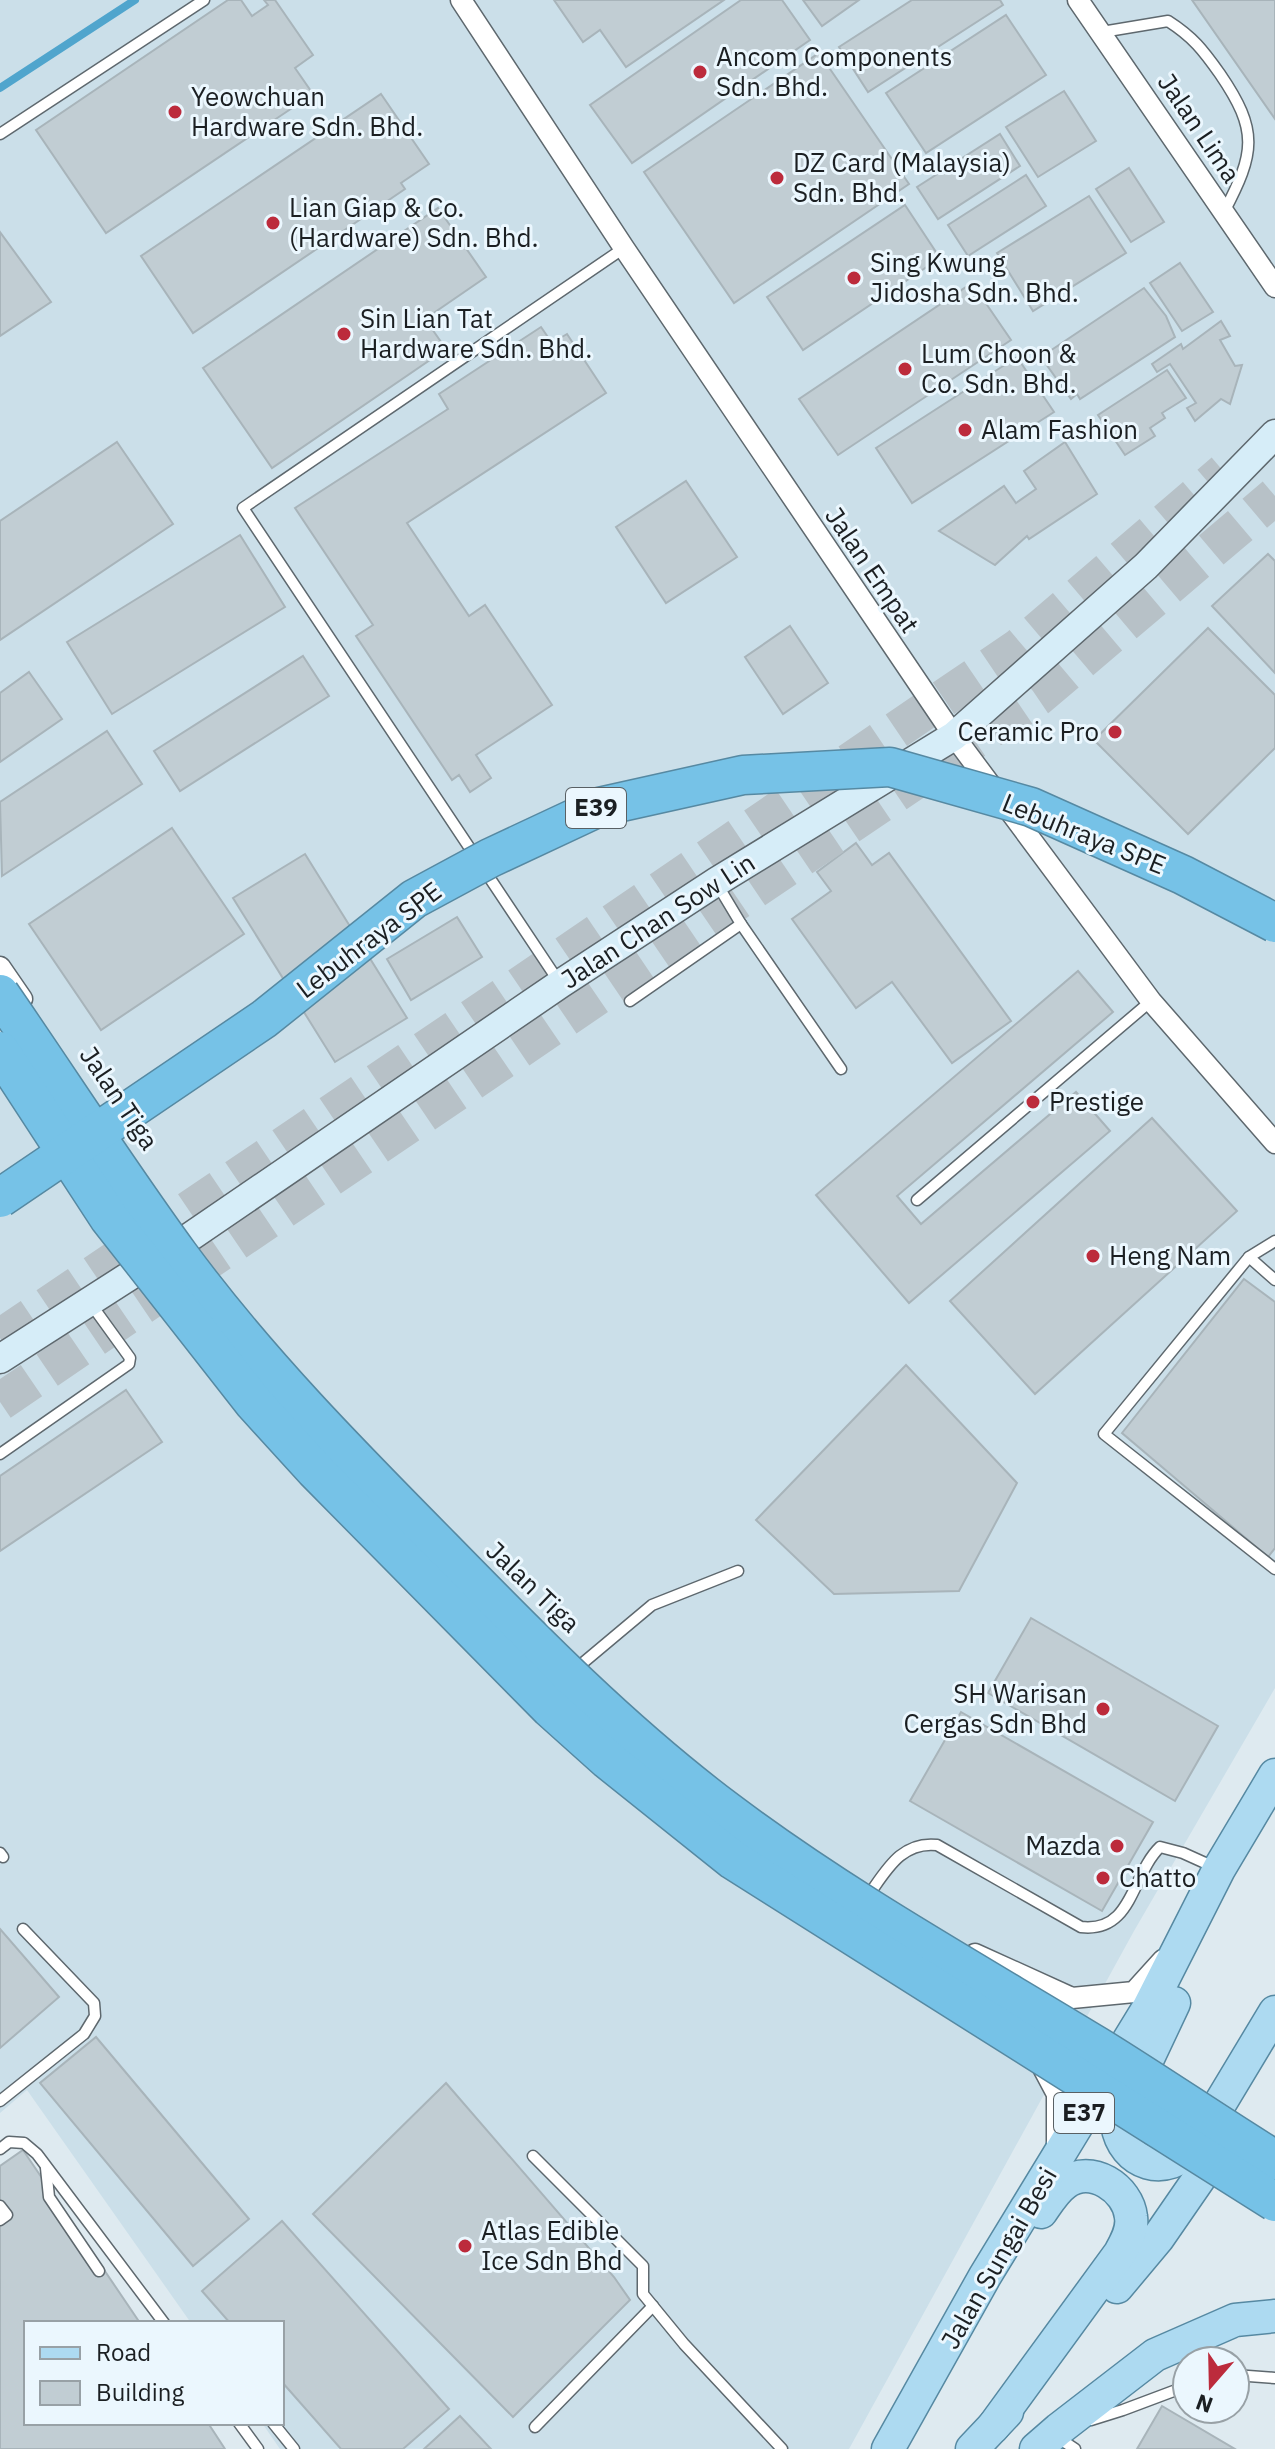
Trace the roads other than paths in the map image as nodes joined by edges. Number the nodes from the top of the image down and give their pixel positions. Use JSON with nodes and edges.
{"nodes":[{"id":1,"x":204,"y":0,"type":"edge"},
{"id":2,"x":461,"y":0,"type":"edge"},
{"id":3,"x":1078,"y":0,"type":"edge"},
{"id":4,"x":1102,"y":32,"type":"junction"},
{"id":5,"x":0,"y":134,"type":"edge"},
{"id":6,"x":1224,"y":212,"type":"junction"},
{"id":7,"x":624,"y":248,"type":"junction"},
{"id":8,"x":1275,"y":287,"type":"edge"},
{"id":9,"x":1275,"y":434,"type":"edge"},
{"id":10,"x":954,"y":736,"type":"junction"},
{"id":11,"x":716,"y":882,"type":"junction"},
{"id":12,"x":1275,"y":906,"type":"edge"},
{"id":13,"x":1275,"y":923,"type":"edge"},
{"id":14,"x":741,"y":924,"type":"junction"},
{"id":15,"x":0,"y":967,"type":"edge"},
{"id":16,"x":560,"y":984,"type":"junction"},
{"id":17,"x":0,"y":994,"type":"edge"},
{"id":18,"x":630,"y":1001,"type":"dead end"},
{"id":19,"x":1151,"y":1001,"type":"junction"},
{"id":20,"x":0,"y":1051,"type":"edge"},
{"id":21,"x":0,"y":1063,"type":"edge"},
{"id":22,"x":841,"y":1069,"type":"dead end"},
{"id":23,"x":1275,"y":1143,"type":"edge"},
{"id":24,"x":0,"y":1173,"type":"edge"},
{"id":25,"x":0,"y":1198,"type":"edge"},
{"id":26,"x":917,"y":1200,"type":"dead end"},
{"id":27,"x":184,"y":1241,"type":"junction"},
{"id":28,"x":1275,"y":1241,"type":"edge"},
{"id":29,"x":1249,"y":1257,"type":"junction"},
{"id":30,"x":137,"y":1269,"type":"junction"},
{"id":31,"x":1275,"y":1280,"type":"edge"},
{"id":32,"x":88,"y":1301,"type":"junction"},
{"id":33,"x":0,"y":1359,"type":"edge"},
{"id":34,"x":0,"y":1454,"type":"edge"},
{"id":35,"x":1275,"y":1569,"type":"edge"},
{"id":36,"x":738,"y":1571,"type":"dead end"},
{"id":37,"x":578,"y":1667,"type":"junction"},
{"id":38,"x":1275,"y":1775,"type":"edge"},
{"id":39,"x":1275,"y":1793,"type":"edge"},
{"id":40,"x":1219,"y":1869,"type":"junction"},
{"id":41,"x":868,"y":1896,"type":"junction"},
{"id":42,"x":23,"y":1929,"type":"dead end"},
{"id":43,"x":1184,"y":1936,"type":"junction"},
{"id":44,"x":1275,"y":2012,"type":"edge"},
{"id":45,"x":1275,"y":2029,"type":"edge"},
{"id":46,"x":0,"y":2101,"type":"edge"},
{"id":47,"x":0,"y":2149,"type":"edge"},
{"id":48,"x":533,"y":2156,"type":"dead end"},
{"id":49,"x":1057,"y":2158,"type":"junction"},
{"id":50,"x":1275,"y":2160,"type":"edge"},
{"id":51,"x":46,"y":2166,"type":"junction"},
{"id":52,"x":1275,"y":2202,"type":"edge"},
{"id":53,"x":0,"y":2206,"type":"edge"},
{"id":54,"x":0,"y":2220,"type":"edge"},
{"id":55,"x":99,"y":2271,"type":"dead end"},
{"id":56,"x":653,"y":2306,"type":"junction"},
{"id":57,"x":1275,"y":2316,"type":"edge"},
{"id":58,"x":162,"y":2321,"type":"edge"},
{"id":59,"x":936,"y":2367,"type":"junction"},
{"id":60,"x":1251,"y":2376,"type":"edge"},
{"id":61,"x":1275,"y":2378,"type":"edge"},
{"id":62,"x":1171,"y":2392,"type":"edge"},
{"id":63,"x":240,"y":2425,"type":"edge"},
{"id":64,"x":275,"y":2425,"type":"edge"},
{"id":65,"x":535,"y":2427,"type":"dead end"},
{"id":66,"x":982,"y":2438,"type":"edge"},
{"id":67,"x":1056,"y":2440,"type":"edge"},
{"id":68,"x":258,"y":2449,"type":"edge"},
{"id":69,"x":294,"y":2449,"type":"edge"},
{"id":70,"x":782,"y":2449,"type":"edge"},
{"id":71,"x":888,"y":2449,"type":"edge"}],
"edges":[{"from":1,"to":5,"type":"lane"},
{"from":2,"to":7,"type":"street","name":"Jalan Empat"},
{"from":3,"to":4,"type":"street","name":"Jalan Lima"},
{"from":4,"to":6,"type":"street","name":"Jalan Lima"},
{"from":4,"to":6,"type":"lane"},
{"from":6,"to":8,"type":"street","name":"Jalan Lima"},
{"from":7,"to":10,"type":"street","name":"Jalan Empat"},
{"from":7,"to":16,"type":"lane"},
{"from":9,"to":10,"type":"street","name":"Jalan Chan Sow Lin"},
{"from":10,"to":11,"type":"street","name":"Jalan Chan Sow Lin"},
{"from":10,"to":19,"type":"street","name":"Jalan Empat"},
{"from":11,"to":14,"type":"lane"},
{"from":11,"to":16,"type":"street","name":"Jalan Chan Sow Lin"},
{"from":12,"to":24,"type":"highway","name":"Lebuhraya SPE","number":"E39","bridge":true},
{"from":13,"to":25,"type":"highway","name":"Lebuhraya SPE","number":"E39","bridge":true},
{"from":14,"to":18,"type":"lane"},
{"from":14,"to":22,"type":"lane"},
{"from":15,"to":27,"type":"street","name":"Jalan Tiga"},
{"from":16,"to":27,"type":"street","name":"Jalan Chan Sow Lin"},
{"from":17,"to":50,"type":"highway","bridge":true},
{"from":19,"to":23,"type":"street","name":"Jalan Empat"},
{"from":19,"to":26,"type":"lane"},
{"from":20,"to":52,"type":"highway","bridge":true},
{"from":21,"to":30,"type":"street"},
{"from":27,"to":30,"type":"street","name":"Jalan Chan Sow Lin"},
{"from":27,"to":37,"type":"street","name":"Jalan Tiga"},
{"from":28,"to":29,"type":"lane"},
{"from":29,"to":31,"type":"lane"},
{"from":29,"to":35,"type":"lane"},
{"from":30,"to":32,"type":"street","name":"Jalan Chan Sow Lin"},
{"from":30,"to":49,"type":"street"},
{"from":32,"to":33,"type":"street","name":"Jalan Chan Sow Lin"},
{"from":32,"to":34,"type":"lane"},
{"from":36,"to":37,"type":"lane"},
{"from":37,"to":41,"type":"street","name":"Jalan Tiga"},
{"from":38,"to":40,"type":"main road","name":"Jalan Sungai Besi","number":"E37"},
{"from":39,"to":44,"type":"main road"},
{"from":40,"to":41,"type":"lane"},
{"from":40,"to":43,"type":"main road","name":"Jalan Sungai Besi","number":"E37"},
{"from":41,"to":43,"type":"street","name":"Jalan Tiga"},
{"from":42,"to":46,"type":"lane"},
{"from":43,"to":49,"type":"main road","name":"Jalan Sungai Besi","number":"E37"},
{"from":45,"to":66,"type":"main road"},
{"from":47,"to":51,"type":"lane"},
{"from":48,"to":56,"type":"lane"},
{"from":49,"to":59,"type":"main road","name":"Jalan Sungai Besi","number":"E37"},
{"from":51,"to":55,"type":"lane"},
{"from":51,"to":58,"type":"lane"},
{"from":53,"to":54,"type":"lane"},
{"from":56,"to":65,"type":"lane"},
{"from":56,"to":70,"type":"lane"},
{"from":57,"to":67,"type":"main road"},
{"from":59,"to":66,"type":"main road"},
{"from":59,"to":71,"type":"main road","name":"Jalan Sungai Besi","number":"E37"},
{"from":60,"to":61,"type":"lane"},
{"from":62,"to":67,"type":"lane"},
{"from":63,"to":68,"type":"lane"},
{"from":64,"to":69,"type":"lane"}]}
